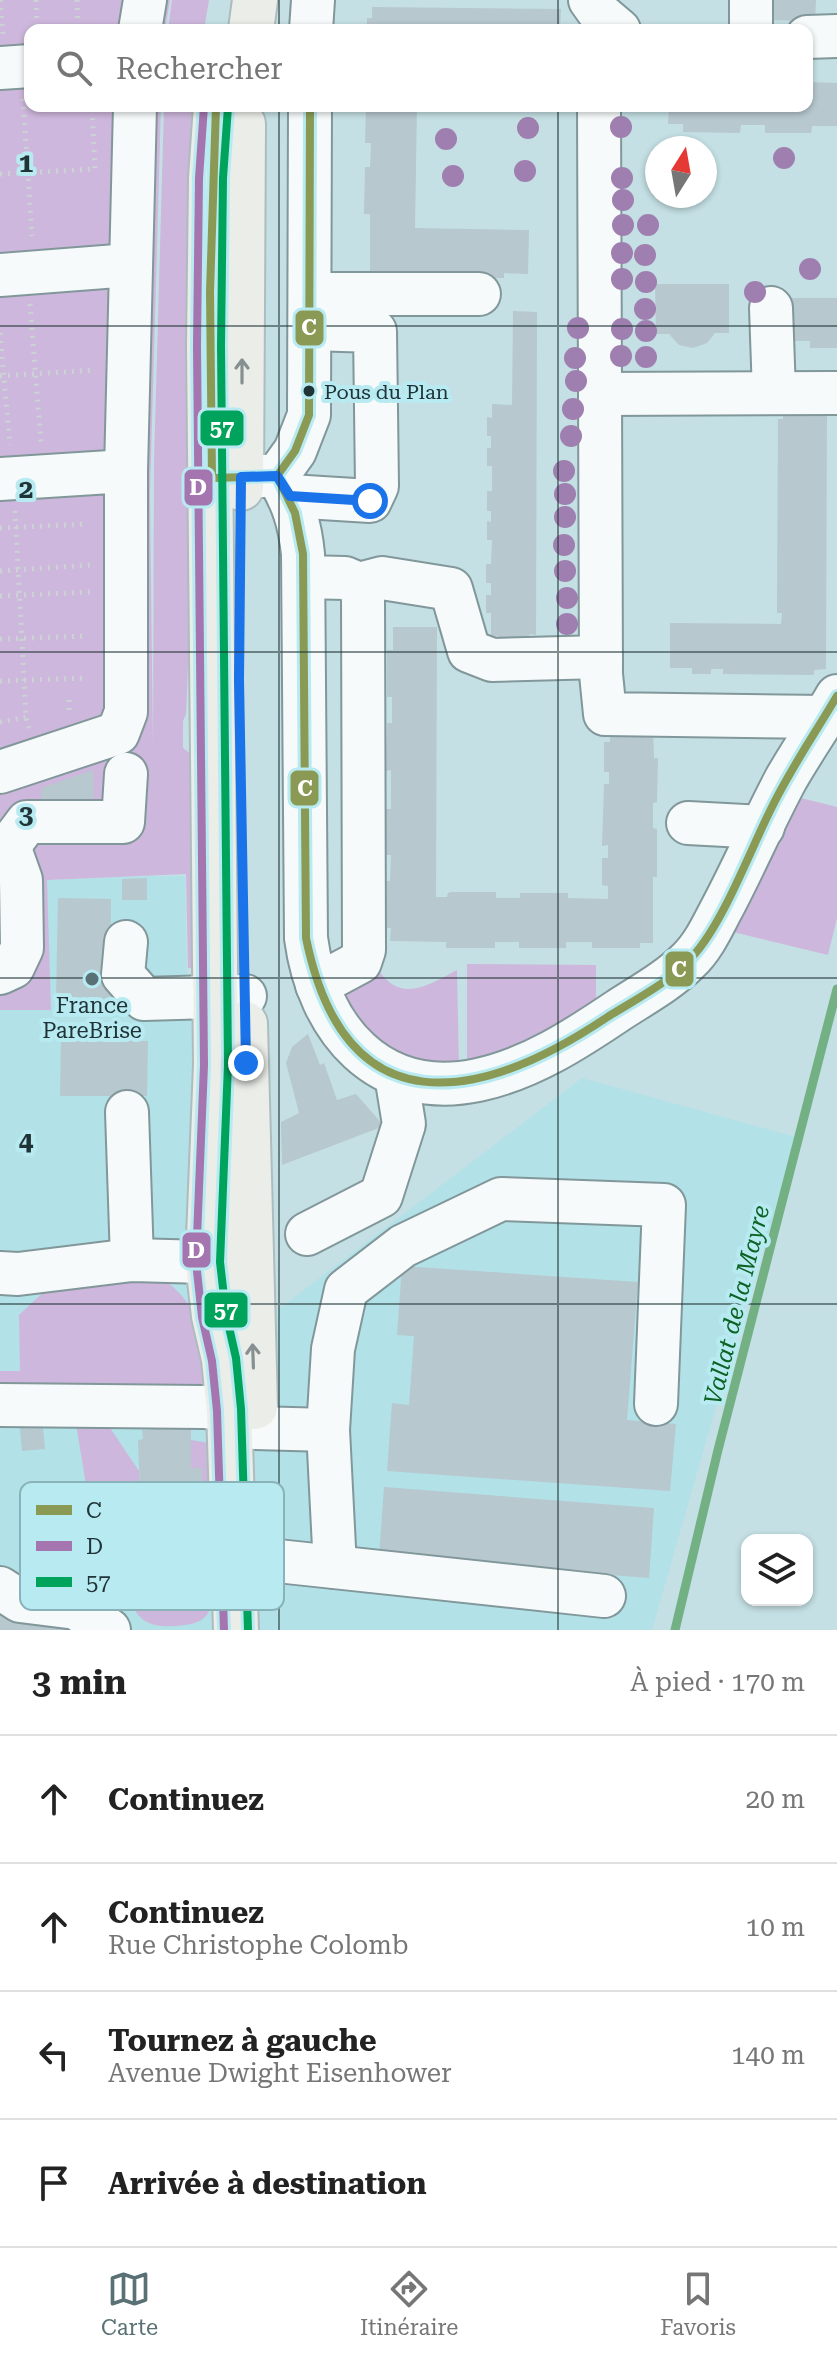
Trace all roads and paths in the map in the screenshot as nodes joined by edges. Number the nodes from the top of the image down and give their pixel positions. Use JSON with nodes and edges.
{"nodes":[{"id":1,"x":0,"y":0,"type":"edge"},
{"id":2,"x":36,"y":0,"type":"edge"},
{"id":3,"x":77,"y":0,"type":"edge"},
{"id":4,"x":145,"y":0,"type":"edge"},
{"id":5,"x":228,"y":0,"type":"edge"},
{"id":6,"x":255,"y":0,"type":"edge"},
{"id":7,"x":268,"y":0,"type":"edge"},
{"id":8,"x":313,"y":0,"type":"edge"},
{"id":9,"x":590,"y":0,"type":"edge"},
{"id":10,"x":751,"y":0,"type":"edge"},
{"id":11,"x":37,"y":24,"type":"edge"},
{"id":12,"x":78,"y":24,"type":"edge"},
{"id":13,"x":141,"y":24,"type":"edge"},
{"id":14,"x":225,"y":24,"type":"edge"},
{"id":15,"x":254,"y":24,"type":"edge"},
{"id":16,"x":257,"y":24,"type":"edge"},
{"id":17,"x":311,"y":24,"type":"edge"},
{"id":18,"x":612,"y":24,"type":"edge"},
{"id":19,"x":751,"y":24,"type":"edge"},
{"id":20,"x":837,"y":36,"type":"edge"},
{"id":21,"x":813,"y":37,"type":"edge"},
{"id":22,"x":14,"y":67,"type":"edge"},
{"id":23,"x":92,"y":112,"type":"edge"},
{"id":24,"x":135,"y":112,"type":"edge"},
{"id":25,"x":216,"y":112,"type":"edge"},
{"id":26,"x":244,"y":112,"type":"edge"},
{"id":27,"x":310,"y":112,"type":"edge"},
{"id":28,"x":599,"y":112,"type":"edge"},
{"id":29,"x":28,"y":173,"type":"junction"},
{"id":30,"x":0,"y":174,"type":"edge"},
{"id":31,"x":32,"y":236,"type":"dead end"},
{"id":32,"x":130,"y":265,"type":"junction"},
{"id":33,"x":0,"y":275,"type":"edge"},
{"id":34,"x":479,"y":294,"type":"dead end"},
{"id":35,"x":30,"y":303,"type":"dead end"},
{"id":36,"x":771,"y":308,"type":"dead end"},
{"id":37,"x":310,"y":311,"type":"junction"},
{"id":38,"x":0,"y":333,"type":"edge"},
{"id":39,"x":128,"y":368,"type":"junction"},
{"id":40,"x":36,"y":374,"type":"junction"},
{"id":41,"x":2,"y":376,"type":"edge"},
{"id":42,"x":774,"y":393,"type":"junction"},
{"id":43,"x":837,"y":393,"type":"edge"},
{"id":44,"x":601,"y":394,"type":"junction"},
{"id":45,"x":126,"y":471,"type":"junction"},
{"id":46,"x":19,"y":477,"type":"edge"},
{"id":47,"x":255,"y":482,"type":"junction"},
{"id":48,"x":88,"y":524,"type":"dead end"},
{"id":49,"x":16,"y":527,"type":"junction"},
{"id":50,"x":0,"y":528,"type":"edge"},
{"id":51,"x":90,"y":565,"type":"dead end"},
{"id":52,"x":18,"y":570,"type":"junction"},
{"id":53,"x":0,"y":571,"type":"edge"},
{"id":54,"x":304,"y":577,"type":"junction"},
{"id":55,"x":359,"y":584,"type":"junction"},
{"id":56,"x":90,"y":592,"type":"dead end"},
{"id":57,"x":0,"y":596,"type":"edge"},
{"id":58,"x":19,"y":596,"type":"junction"},
{"id":59,"x":88,"y":636,"type":"dead end"},
{"id":60,"x":0,"y":639,"type":"edge"},
{"id":61,"x":22,"y":639,"type":"junction"},
{"id":62,"x":601,"y":657,"type":"junction"},
{"id":63,"x":86,"y":678,"type":"dead end"},
{"id":64,"x":24,"y":680,"type":"junction"},
{"id":65,"x":0,"y":681,"type":"edge"},
{"id":66,"x":831,"y":707,"type":"edge"},
{"id":67,"x":26,"y":717,"type":"junction"},
{"id":68,"x":0,"y":722,"type":"edge"},
{"id":69,"x":19,"y":766,"type":"edge"},
{"id":70,"x":126,"y":774,"type":"dead end"},
{"id":71,"x":688,"y":823,"type":"dead end"},
{"id":72,"x":763,"y":827,"type":"junction"},
{"id":73,"x":5,"y":845,"type":"edge"},
{"id":74,"x":126,"y":942,"type":"dead end"},
{"id":75,"x":0,"y":973,"type":"edge"},
{"id":76,"x":317,"y":985,"type":"junction"},
{"id":77,"x":230,"y":996,"type":"junction"},
{"id":78,"x":396,"y":1075,"type":"junction"},
{"id":79,"x":127,"y":1112,"type":"dead end"},
{"id":80,"x":307,"y":1234,"type":"dead end"},
{"id":81,"x":132,"y":1260,"type":"junction"},
{"id":82,"x":208,"y":1262,"type":"junction"},
{"id":83,"x":251,"y":1263,"type":"junction"},
{"id":84,"x":0,"y":1273,"type":"edge"},
{"id":85,"x":656,"y":1404,"type":"dead end"},
{"id":86,"x":0,"y":1405,"type":"edge"},
{"id":87,"x":242,"y":1419,"type":"junction"},
{"id":88,"x":328,"y":1430,"type":"junction"},
{"id":89,"x":240,"y":1482,"type":"edge"},
{"id":90,"x":250,"y":1482,"type":"edge"},
{"id":91,"x":284,"y":1562,"type":"edge"},
{"id":92,"x":335,"y":1567,"type":"junction"},
{"id":93,"x":0,"y":1588,"type":"edge"},
{"id":94,"x":604,"y":1596,"type":"dead end"},
{"id":95,"x":20,"y":1601,"type":"edge"},
{"id":96,"x":79,"y":1610,"type":"edge"},
{"id":97,"x":237,"y":1610,"type":"edge"},
{"id":98,"x":257,"y":1610,"type":"edge"},
{"id":99,"x":109,"y":1630,"type":"edge"},
{"id":100,"x":236,"y":1630,"type":"edge"},
{"id":101,"x":256,"y":1630,"type":"edge"}],
"edges":[{"from":1,"to":22,"type":"path"},
{"from":2,"to":11,"type":"path"},
{"from":3,"to":12,"type":"path"},
{"from":4,"to":13,"type":"street"},
{"from":5,"to":14,"type":"main road"},
{"from":6,"to":15,"type":"main road"},
{"from":7,"to":16,"type":"street"},
{"from":8,"to":17,"type":"street"},
{"from":9,"to":18,"type":"street"},
{"from":10,"to":19,"type":"street"},
{"from":20,"to":21,"type":"street"},
{"from":22,"to":29,"type":"path"},
{"from":23,"to":29,"type":"path"},
{"from":24,"to":32,"type":"street"},
{"from":25,"to":47,"type":"main road"},
{"from":47,"to":26,"type":"main road","one_way":true},
{"from":27,"to":37,"type":"street"},
{"from":28,"to":44,"type":"street"},
{"from":29,"to":30,"type":"path"},
{"from":29,"to":31,"type":"path"},
{"from":32,"to":33,"type":"street"},
{"from":32,"to":39,"type":"street"},
{"from":34,"to":37,"type":"street"},
{"from":35,"to":40,"type":"path"},
{"from":36,"to":42,"type":"street"},
{"from":37,"to":47,"type":"street"},
{"from":37,"to":47,"type":"street"},
{"from":38,"to":41,"type":"path"},
{"from":39,"to":40,"type":"path"},
{"from":39,"to":45,"type":"street"},
{"from":40,"to":41,"type":"path"},
{"from":40,"to":46,"type":"path"},
{"from":41,"to":46,"type":"path"},
{"from":42,"to":43,"type":"street"},
{"from":42,"to":44,"type":"street"},
{"from":44,"to":62,"type":"street"},
{"from":45,"to":46,"type":"street"},
{"from":45,"to":69,"type":"street"},
{"from":46,"to":49,"type":"path"},
{"from":47,"to":54,"type":"street"},
{"from":47,"to":77,"type":"main road"},
{"from":48,"to":49,"type":"path"},
{"from":49,"to":50,"type":"path"},
{"from":49,"to":52,"type":"path"},
{"from":51,"to":52,"type":"path"},
{"from":52,"to":53,"type":"path"},
{"from":52,"to":58,"type":"path"},
{"from":54,"to":55,"type":"street"},
{"from":54,"to":76,"type":"street"},
{"from":55,"to":62,"type":"street"},
{"from":55,"to":76,"type":"street"},
{"from":56,"to":58,"type":"path"},
{"from":57,"to":58,"type":"path"},
{"from":58,"to":61,"type":"path"},
{"from":59,"to":61,"type":"path"},
{"from":60,"to":61,"type":"path"},
{"from":61,"to":64,"type":"path"},
{"from":62,"to":66,"type":"street"},
{"from":63,"to":64,"type":"path"},
{"from":64,"to":65,"type":"path"},
{"from":64,"to":67,"type":"path"},
{"from":66,"to":72,"type":"street"},
{"from":67,"to":68,"type":"path"},
{"from":67,"to":69,"type":"path"},
{"from":70,"to":73,"type":"street"},
{"from":71,"to":72,"type":"street"},
{"from":72,"to":78,"type":"street"},
{"from":73,"to":75,"type":"street"},
{"from":74,"to":77,"type":"street"},
{"from":76,"to":78,"type":"street"},
{"from":77,"to":82,"type":"main road"},
{"from":77,"to":83,"type":"main road"},
{"from":78,"to":80,"type":"street"},
{"from":79,"to":81,"type":"street"},
{"from":81,"to":82,"type":"street"},
{"from":81,"to":84,"type":"street"},
{"from":82,"to":83,"type":"street"},
{"from":82,"to":87,"type":"main road"},
{"from":87,"to":83,"type":"main road","one_way":true},
{"from":85,"to":88,"type":"street"},
{"from":86,"to":87,"type":"street"},
{"from":87,"to":88,"type":"street"},
{"from":87,"to":89,"type":"main road"},
{"from":87,"to":90,"type":"main road"},
{"from":88,"to":92,"type":"street"},
{"from":91,"to":92,"type":"street"},
{"from":92,"to":94,"type":"street"},
{"from":93,"to":95,"type":"street"},
{"from":96,"to":99,"type":"street"},
{"from":97,"to":100,"type":"main road"},
{"from":98,"to":101,"type":"main road"}]}
